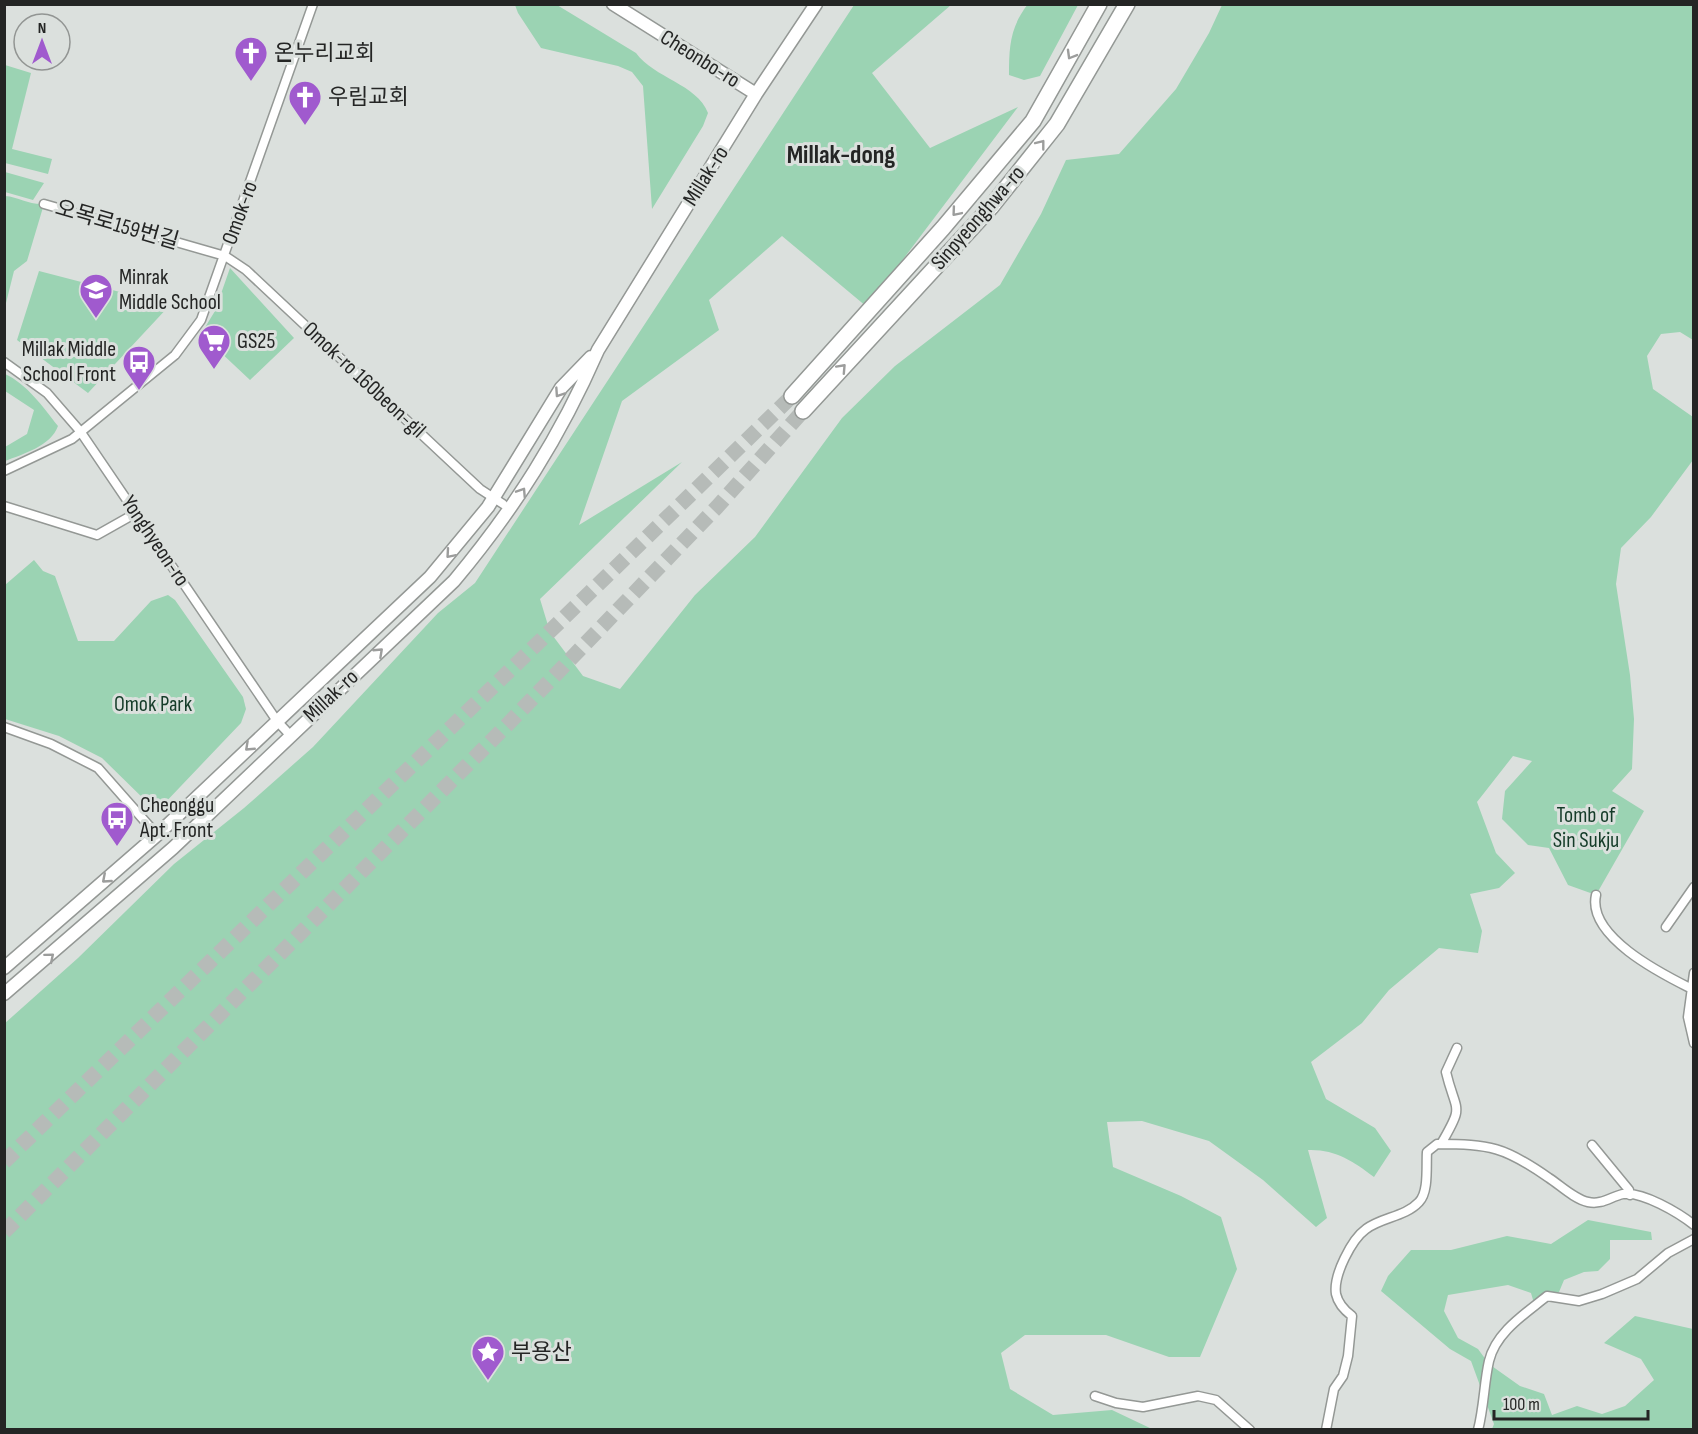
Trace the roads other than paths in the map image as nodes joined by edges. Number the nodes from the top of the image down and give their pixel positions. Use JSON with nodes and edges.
{"nodes":[{"id":1,"x":313,"y":4,"type":"edge"},
{"id":2,"x":613,"y":4,"type":"edge"},
{"id":3,"x":816,"y":4,"type":"edge"},
{"id":4,"x":1100,"y":4,"type":"edge"},
{"id":5,"x":1126,"y":4,"type":"edge"},
{"id":6,"x":756,"y":94,"type":"junction"},
{"id":7,"x":44,"y":204,"type":"dead end"},
{"id":8,"x":225,"y":256,"type":"junction"},
{"id":9,"x":598,"y":350,"type":"junction"},
{"id":10,"x":4,"y":362,"type":"edge"},
{"id":11,"x":792,"y":396,"type":"tunnel mouth"},
{"id":12,"x":803,"y":411,"type":"tunnel mouth"},
{"id":13,"x":80,"y":430,"type":"junction"},
{"id":14,"x":4,"y":471,"type":"edge"},
{"id":15,"x":503,"y":504,"type":"dead end"},
{"id":16,"x":4,"y":506,"type":"edge"},
{"id":17,"x":136,"y":513,"type":"junction"},
{"id":18,"x":277,"y":721,"type":"junction"},
{"id":19,"x":4,"y":727,"type":"edge"},
{"id":20,"x":290,"y":735,"type":"junction"},
{"id":21,"x":157,"y":835,"type":"junction"},
{"id":22,"x":1694,"y":887,"type":"edge"},
{"id":23,"x":1596,"y":895,"type":"dead end"},
{"id":24,"x":1666,"y":927,"type":"dead end"},
{"id":25,"x":4,"y":968,"type":"edge"},
{"id":26,"x":1694,"y":973,"type":"edge"},
{"id":27,"x":1690,"y":988,"type":"junction"},
{"id":28,"x":4,"y":994,"type":"edge"},
{"id":29,"x":1694,"y":1043,"type":"edge"},
{"id":30,"x":1457,"y":1048,"type":"dead end"},
{"id":31,"x":1441,"y":1144,"type":"junction"},
{"id":32,"x":1592,"y":1145,"type":"dead end"},
{"id":33,"x":1630,"y":1195,"type":"junction"},
{"id":34,"x":1694,"y":1225,"type":"edge"},
{"id":35,"x":1694,"y":1239,"type":"edge"},
{"id":36,"x":1095,"y":1396,"type":"dead end"},
{"id":37,"x":1250,"y":1430,"type":"edge"},
{"id":38,"x":1326,"y":1430,"type":"edge"},
{"id":39,"x":1478,"y":1430,"type":"edge"}],
"edges":[{"from":1,"to":8,"type":"street","name":"Omok-ro"},
{"from":2,"to":6,"type":"main road","name":"Cheonbo-ro"},
{"from":3,"to":6,"type":"main road","name":"Millak-ro"},
{"from":4,"to":11,"type":"highway","name":"Sinpyeonghwa-ro","one_way":true},
{"from":12,"to":5,"type":"highway","name":"Sinpyeonghwa-ro","one_way":true},
{"from":6,"to":9,"type":"main road","name":"Millak-ro"},
{"from":7,"to":8,"type":"street","name":"오목로159번길"},
{"from":8,"to":13,"type":"street","name":"Omok-ro"},
{"from":8,"to":15,"type":"street","name":"Omok-ro 160beon-gil"},
{"from":9,"to":18,"type":"main road","name":"Millak-ro","one_way":true},
{"from":20,"to":9,"type":"main road","name":"Millak-ro","one_way":true},
{"from":10,"to":13,"type":"street","name":"Yonghyeon-ro"},
{"from":13,"to":14,"type":"street","name":"Omok-ro"},
{"from":13,"to":17,"type":"street","name":"Yonghyeon-ro"},
{"from":16,"to":17,"type":"street"},
{"from":17,"to":18,"type":"street","name":"Yonghyeon-ro"},
{"from":18,"to":20,"type":"street","name":"Yonghyeon-ro"},
{"from":18,"to":21,"type":"main road","name":"Millak-ro","one_way":true},
{"from":19,"to":21,"type":"street"},
{"from":28,"to":20,"type":"main road","name":"Millak-ro","one_way":true},
{"from":21,"to":25,"type":"main road","name":"Millak-ro","one_way":true},
{"from":22,"to":24,"type":"street"},
{"from":23,"to":27,"type":"street"},
{"from":26,"to":27,"type":"street"},
{"from":27,"to":29,"type":"street"},
{"from":30,"to":31,"type":"street"},
{"from":31,"to":33,"type":"street"},
{"from":31,"to":38,"type":"street"},
{"from":32,"to":33,"type":"street"},
{"from":33,"to":34,"type":"street"},
{"from":35,"to":39,"type":"street"},
{"from":36,"to":37,"type":"street"}]}
